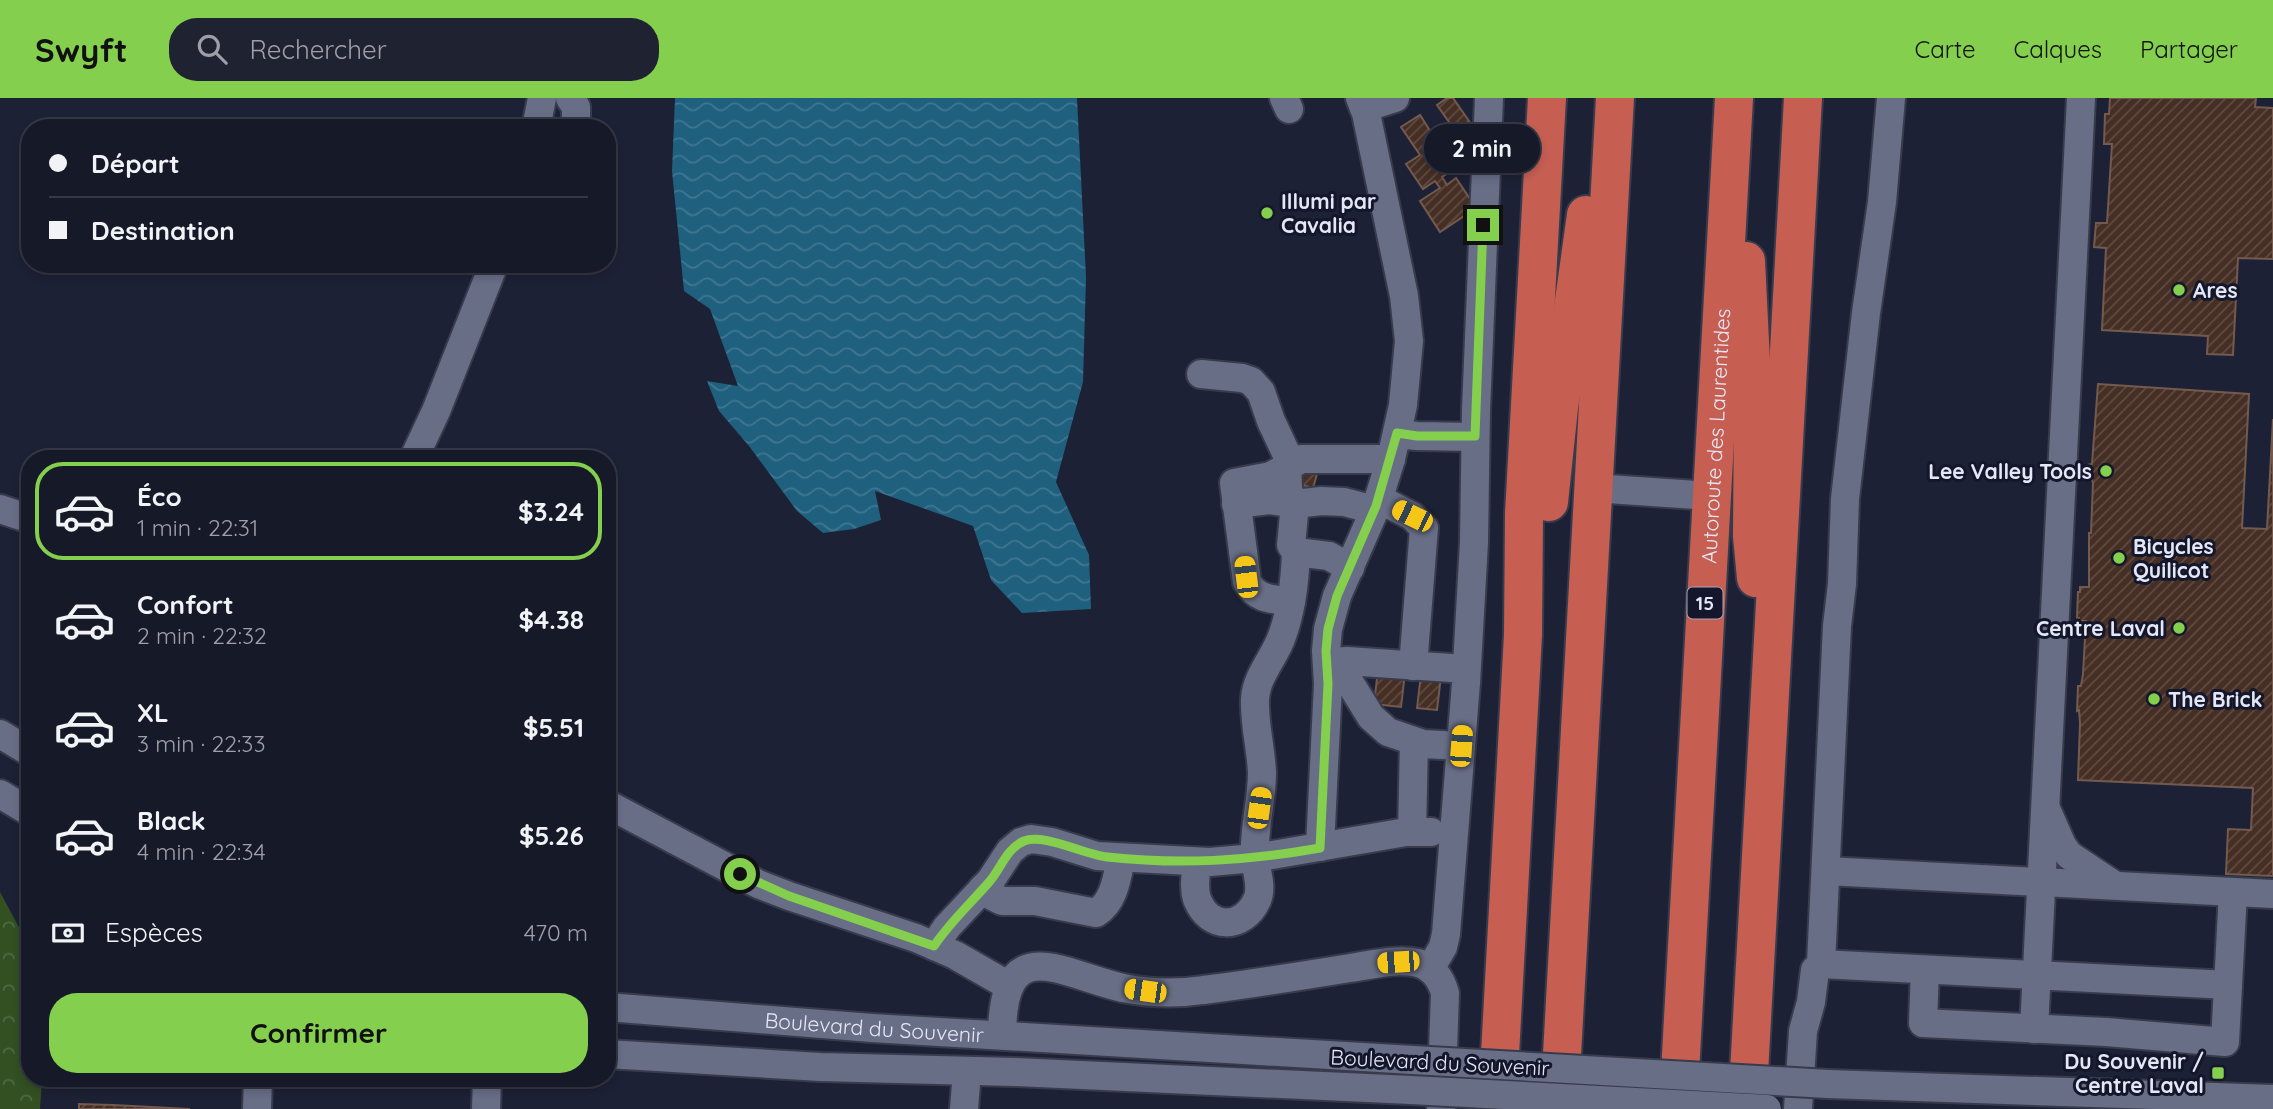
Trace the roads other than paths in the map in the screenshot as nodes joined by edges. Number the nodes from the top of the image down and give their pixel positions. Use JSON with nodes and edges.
{"nodes":[{"id":1,"x":542,"y":98,"type":"edge"},
{"id":2,"x":570,"y":98,"type":"edge"},
{"id":3,"x":1395,"y":98,"type":"edge"},
{"id":4,"x":1547,"y":98,"type":"edge"},
{"id":5,"x":1601,"y":98,"type":"edge"},
{"id":6,"x":1615,"y":98,"type":"edge"},
{"id":7,"x":1736,"y":98,"type":"edge"},
{"id":8,"x":1803,"y":98,"type":"edge"},
{"id":9,"x":1891,"y":98,"type":"edge"},
{"id":10,"x":2081,"y":98,"type":"edge"},
{"id":11,"x":1484,"y":100,"type":"edge"},
{"id":12,"x":1362,"y":103,"type":"edge"},
{"id":13,"x":538,"y":119,"type":"edge"},
{"id":14,"x":576,"y":119,"type":"edge"},
{"id":15,"x":490,"y":273,"type":"edge"},
{"id":16,"x":1201,"y":374,"type":"dead end"},
{"id":17,"x":1475,"y":436,"type":"junction"},
{"id":18,"x":1394,"y":446,"type":"junction"},
{"id":19,"x":418,"y":450,"type":"edge"},
{"id":20,"x":1287,"y":465,"type":"junction"},
{"id":21,"x":1593,"y":488,"type":"junction"},
{"id":22,"x":1711,"y":496,"type":"junction"},
{"id":23,"x":1236,"y":504,"type":"junction"},
{"id":24,"x":1295,"y":504,"type":"junction"},
{"id":25,"x":1377,"y":505,"type":"junction"},
{"id":26,"x":0,"y":509,"type":"edge"},
{"id":27,"x":21,"y":516,"type":"edge"},
{"id":28,"x":1296,"y":552,"type":"junction"},
{"id":29,"x":1350,"y":568,"type":"junction"},
{"id":30,"x":1291,"y":601,"type":"junction"},
{"id":31,"x":1524,"y":635,"type":"junction"},
{"id":32,"x":1327,"y":662,"type":"junction"},
{"id":33,"x":1413,"y":666,"type":"junction"},
{"id":34,"x":1466,"y":669,"type":"junction"},
{"id":35,"x":1768,"y":713,"type":"junction"},
{"id":36,"x":0,"y":734,"type":"edge"},
{"id":37,"x":1414,"y":742,"type":"junction"},
{"id":38,"x":1461,"y":746,"type":"junction"},
{"id":39,"x":21,"y":747,"type":"edge"},
{"id":40,"x":0,"y":794,"type":"edge"},
{"id":41,"x":21,"y":806,"type":"edge"},
{"id":42,"x":2045,"y":806,"type":"junction"},
{"id":43,"x":616,"y":809,"type":"edge"},
{"id":44,"x":1320,"y":848,"type":"junction"},
{"id":45,"x":1121,"y":858,"type":"junction"},
{"id":46,"x":1255,"y":858,"type":"junction"},
{"id":47,"x":1197,"y":862,"type":"junction"},
{"id":48,"x":1826,"y":870,"type":"junction"},
{"id":49,"x":2041,"y":882,"type":"junction"},
{"id":50,"x":2115,"y":886,"type":"junction"},
{"id":51,"x":983,"y":888,"type":"junction"},
{"id":52,"x":2232,"y":892,"type":"junction"},
{"id":53,"x":2273,"y":894,"type":"edge"},
{"id":54,"x":934,"y":946,"type":"junction"},
{"id":55,"x":1821,"y":964,"type":"junction"},
{"id":56,"x":1430,"y":970,"type":"junction"},
{"id":57,"x":1925,"y":971,"type":"junction"},
{"id":58,"x":2037,"y":976,"type":"junction"},
{"id":59,"x":2228,"y":985,"type":"junction"},
{"id":60,"x":1009,"y":986,"type":"junction"},
{"id":61,"x":616,"y":1008,"type":"edge"},
{"id":62,"x":2034,"y":1028,"type":"junction"},
{"id":63,"x":1002,"y":1035,"type":"junction"},
{"id":64,"x":616,"y":1056,"type":"edge"},
{"id":65,"x":967,"y":1071,"type":"junction"},
{"id":66,"x":258,"y":1087,"type":"edge"},
{"id":67,"x":487,"y":1087,"type":"edge"},
{"id":68,"x":2273,"y":1099,"type":"edge"},
{"id":69,"x":257,"y":1109,"type":"edge"},
{"id":70,"x":486,"y":1109,"type":"edge"},
{"id":71,"x":964,"y":1109,"type":"edge"},
{"id":72,"x":1441,"y":1109,"type":"edge"},
{"id":73,"x":1497,"y":1109,"type":"edge"},
{"id":74,"x":1559,"y":1109,"type":"edge"},
{"id":75,"x":1678,"y":1109,"type":"edge"},
{"id":76,"x":1747,"y":1109,"type":"edge"},
{"id":77,"x":1768,"y":1109,"type":"edge"},
{"id":78,"x":1798,"y":1109,"type":"edge"}],
"edges":[{"from":1,"to":13,"type":"street"},
{"from":2,"to":14,"type":"street"},
{"from":3,"to":12,"type":"street"},
{"from":4,"to":31,"type":"highway"},
{"from":5,"to":31,"type":"highway"},
{"from":6,"to":21,"type":"highway"},
{"from":7,"to":22,"type":"highway","name":"Autoroute des Laurentides","number":"15"},
{"from":7,"to":35,"type":"highway"},
{"from":8,"to":35,"type":"highway"},
{"from":9,"to":48,"type":"street"},
{"from":10,"to":42,"type":"street"},
{"from":11,"to":17,"type":"street"},
{"from":12,"to":18,"type":"street"},
{"from":15,"to":19,"type":"street"},
{"from":16,"to":20,"type":"street"},
{"from":17,"to":18,"type":"street"},
{"from":17,"to":34,"type":"street"},
{"from":18,"to":20,"type":"street"},
{"from":18,"to":25,"type":"street"},
{"from":20,"to":23,"type":"street"},
{"from":20,"to":24,"type":"street"},
{"from":21,"to":22,"type":"street"},
{"from":21,"to":74,"type":"highway"},
{"from":22,"to":75,"type":"highway","name":"Autoroute des Laurentides","number":"15"},
{"from":23,"to":24,"type":"street"},
{"from":23,"to":30,"type":"street"},
{"from":24,"to":25,"type":"street"},
{"from":24,"to":28,"type":"street"},
{"from":25,"to":29,"type":"street"},
{"from":25,"to":33,"type":"street"},
{"from":26,"to":27,"type":"street"},
{"from":28,"to":29,"type":"street"},
{"from":28,"to":30,"type":"street"},
{"from":29,"to":32,"type":"street"},
{"from":30,"to":46,"type":"street"},
{"from":31,"to":73,"type":"highway"},
{"from":32,"to":33,"type":"street"},
{"from":32,"to":37,"type":"street"},
{"from":32,"to":44,"type":"street"},
{"from":33,"to":34,"type":"street"},
{"from":34,"to":38,"type":"street"},
{"from":35,"to":76,"type":"highway"},
{"from":36,"to":39,"type":"street"},
{"from":37,"to":38,"type":"street"},
{"from":37,"to":44,"type":"street"},
{"from":38,"to":56,"type":"street"},
{"from":40,"to":41,"type":"street"},
{"from":42,"to":49,"type":"street"},
{"from":42,"to":50,"type":"street"},
{"from":43,"to":54,"type":"street"},
{"from":44,"to":46,"type":"street"},
{"from":45,"to":47,"type":"street"},
{"from":45,"to":51,"type":"street"},
{"from":45,"to":51,"type":"street"},
{"from":46,"to":47,"type":"street"},
{"from":46,"to":47,"type":"street"},
{"from":48,"to":49,"type":"street"},
{"from":48,"to":55,"type":"street"},
{"from":49,"to":50,"type":"street"},
{"from":49,"to":58,"type":"street"},
{"from":50,"to":52,"type":"street"},
{"from":51,"to":54,"type":"street"},
{"from":52,"to":53,"type":"street"},
{"from":52,"to":59,"type":"street"},
{"from":54,"to":60,"type":"street"},
{"from":55,"to":57,"type":"street"},
{"from":55,"to":78,"type":"street"},
{"from":56,"to":60,"type":"street"},
{"from":56,"to":72,"type":"street"},
{"from":57,"to":58,"type":"street"},
{"from":57,"to":62,"type":"street"},
{"from":58,"to":59,"type":"street"},
{"from":58,"to":62,"type":"street"},
{"from":59,"to":62,"type":"street"},
{"from":60,"to":63,"type":"street"},
{"from":61,"to":63,"type":"street","name":"Boulevard du Souvenir"},
{"from":63,"to":68,"type":"street","name":"Boulevard du Souvenir","bridge":true},
{"from":64,"to":65,"type":"street","name":"Boulevard du Souvenir"},
{"from":65,"to":71,"type":"street"},
{"from":65,"to":77,"type":"street","name":"Boulevard du Souvenir","bridge":true},
{"from":66,"to":69,"type":"street"},
{"from":67,"to":70,"type":"street"}]}
